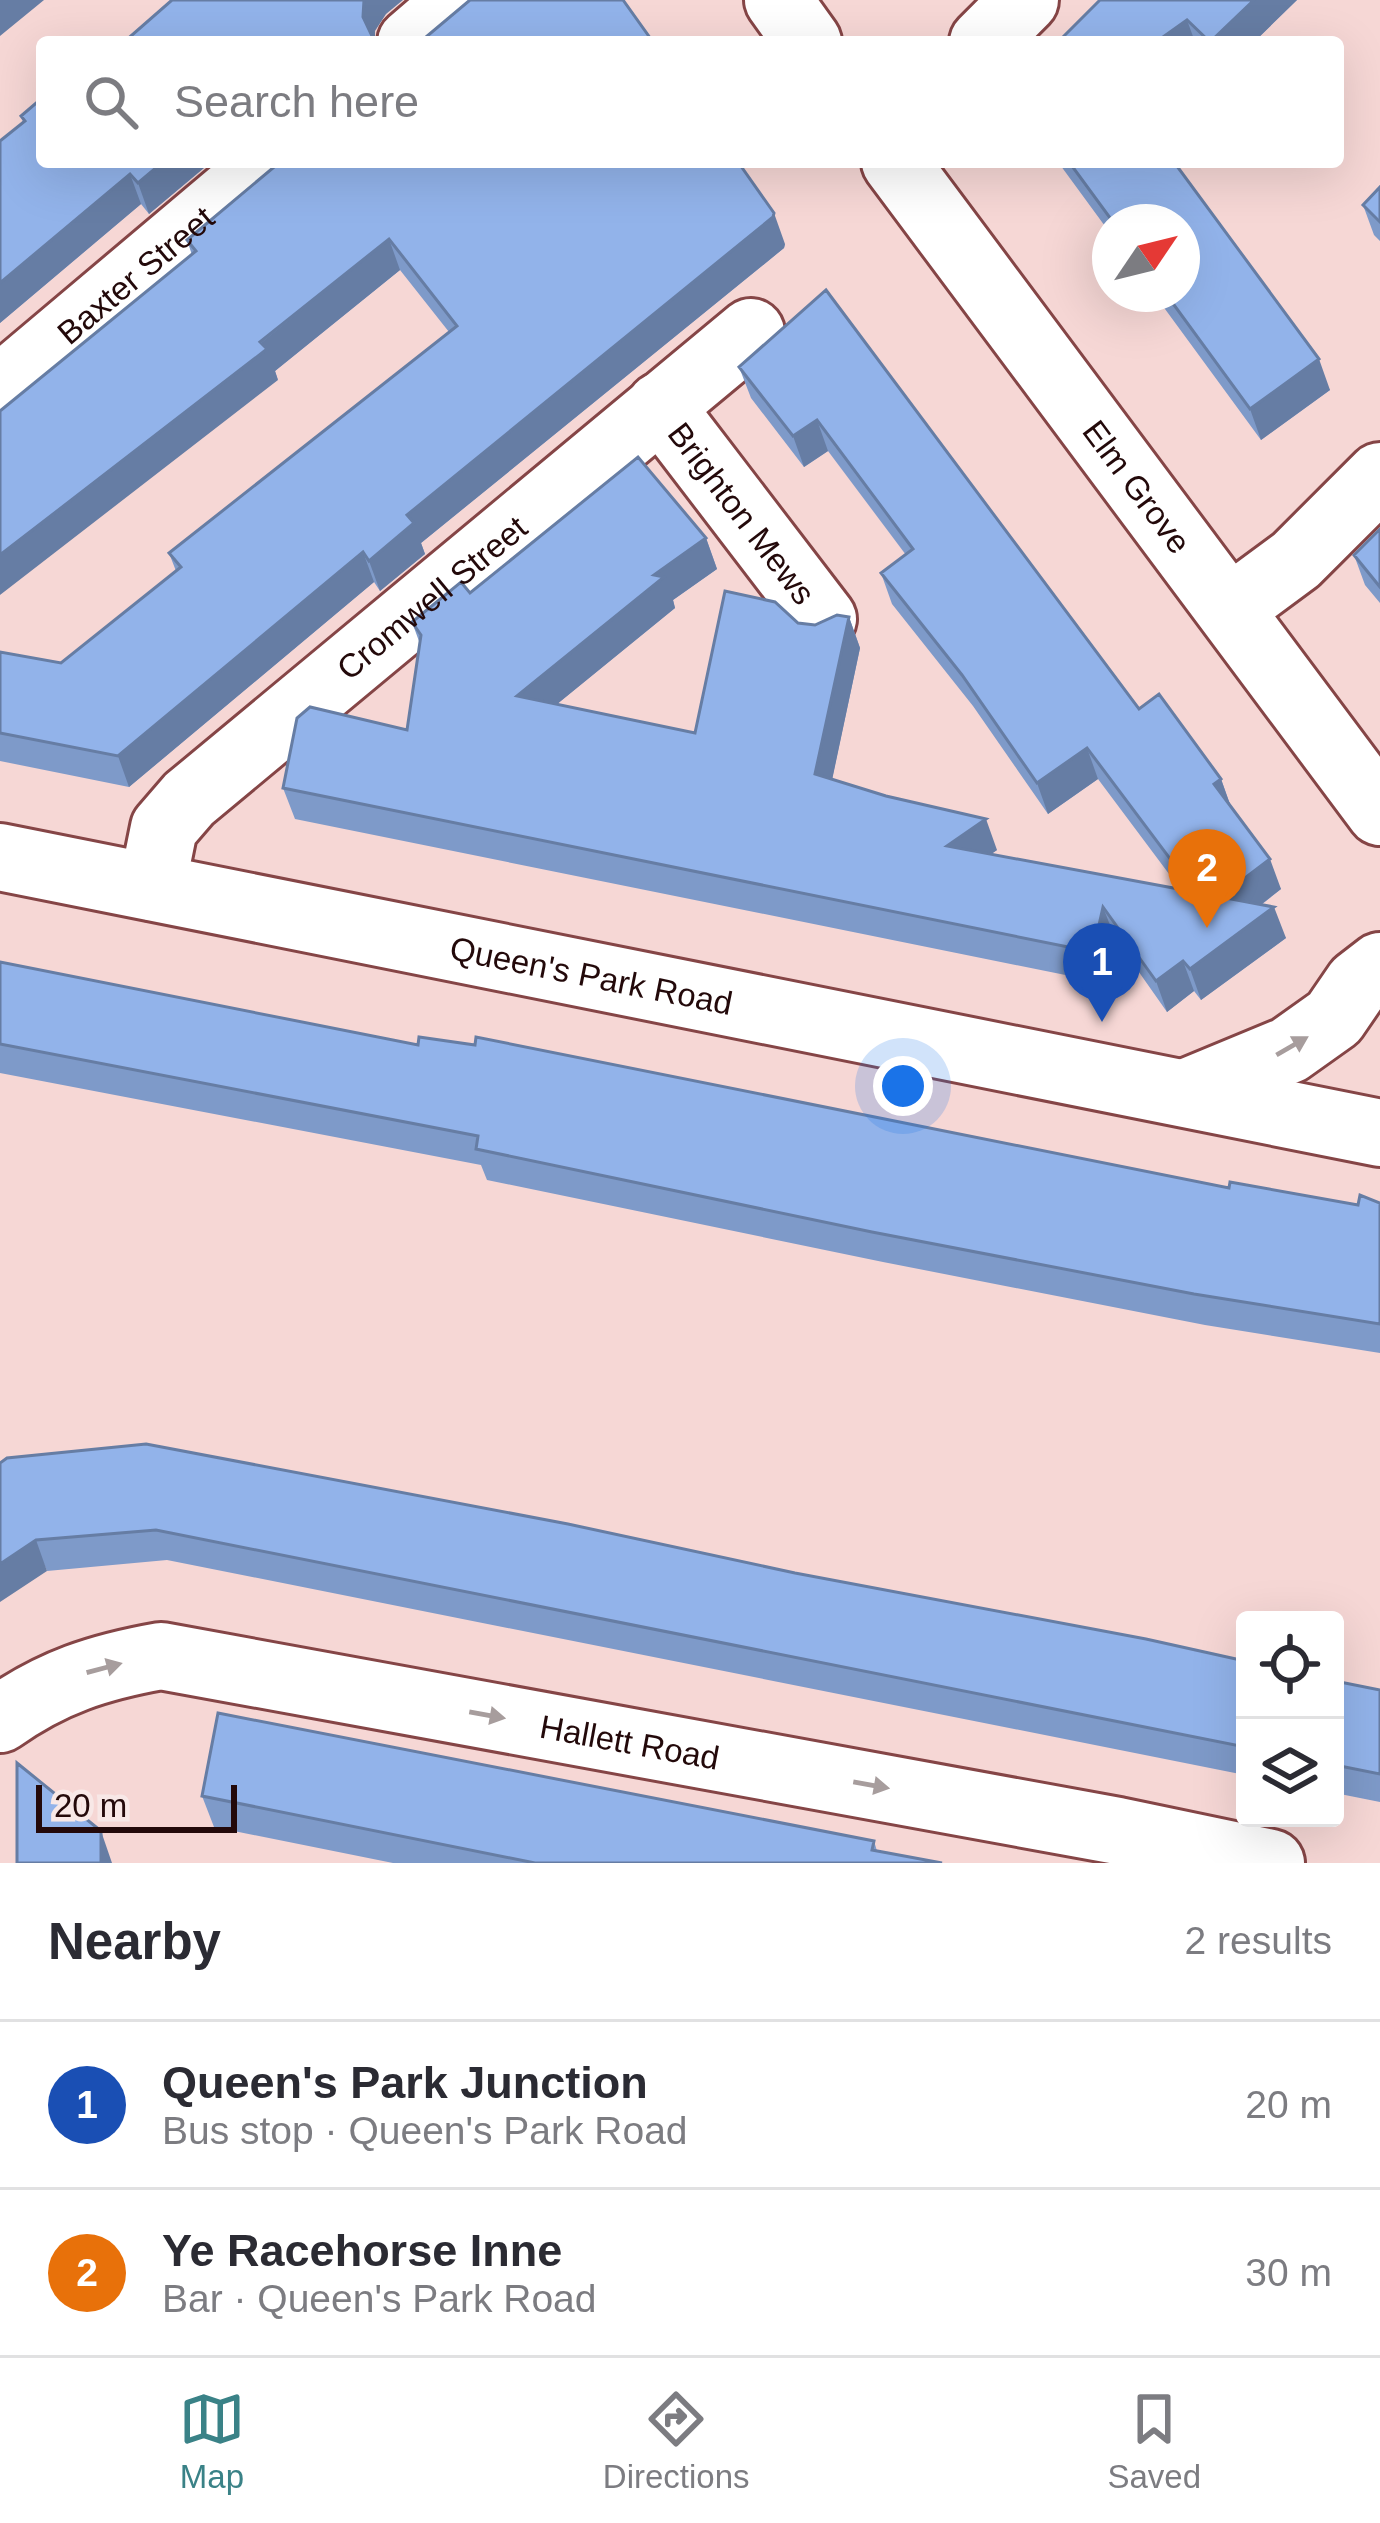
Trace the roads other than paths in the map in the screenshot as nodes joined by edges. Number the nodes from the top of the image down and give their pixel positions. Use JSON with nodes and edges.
{"nodes":[{"id":1,"x":460,"y":0,"type":"edge"},
{"id":2,"x":778,"y":0,"type":"edge"},
{"id":3,"x":1025,"y":0,"type":"edge"},
{"id":4,"x":418,"y":36,"type":"edge"},
{"id":5,"x":804,"y":36,"type":"edge"},
{"id":6,"x":989,"y":36,"type":"edge"},
{"id":7,"x":261,"y":168,"type":"edge"},
{"id":8,"x":900,"y":168,"type":"edge"},
{"id":9,"x":751,"y":332,"type":"dead end"},
{"id":10,"x":0,"y":389,"type":"edge"},
{"id":11,"x":660,"y":406,"type":"junction"},
{"id":12,"x":1380,"y":476,"type":"edge"},
{"id":13,"x":1231,"y":608,"type":"junction"},
{"id":14,"x":823,"y":619,"type":"edge"},
{"id":15,"x":1380,"y":812,"type":"edge"},
{"id":16,"x":0,"y":857,"type":"edge"},
{"id":17,"x":152,"y":887,"type":"junction"},
{"id":18,"x":1380,"y":966,"type":"edge"},
{"id":19,"x":1185,"y":1093,"type":"junction"},
{"id":20,"x":1380,"y":1132,"type":"edge"},
{"id":21,"x":0,"y":1719,"type":"edge"},
{"id":22,"x":1270,"y":1863,"type":"edge"}],
"edges":[{"from":1,"to":4,"type":"street"},
{"from":2,"to":5,"type":"street"},
{"from":3,"to":6,"type":"street"},
{"from":7,"to":10,"type":"street","name":"Baxter Street"},
{"from":8,"to":13,"type":"street","name":"Elm Grove"},
{"from":9,"to":11,"type":"street","name":"Cromwell Street"},
{"from":11,"to":14,"type":"street","name":"Brighton Mews"},
{"from":11,"to":17,"type":"street","name":"Cromwell Street"},
{"from":12,"to":13,"type":"street"},
{"from":13,"to":15,"type":"street","name":"Elm Grove"},
{"from":16,"to":17,"type":"street","name":"Queen's Park Road"},
{"from":17,"to":19,"type":"street","name":"Queen's Park Road"},
{"from":19,"to":18,"type":"street","one_way":true},
{"from":19,"to":20,"type":"street","name":"Queen's Park Road"},
{"from":21,"to":22,"type":"street","name":"Hallett Road","one_way":true}]}
